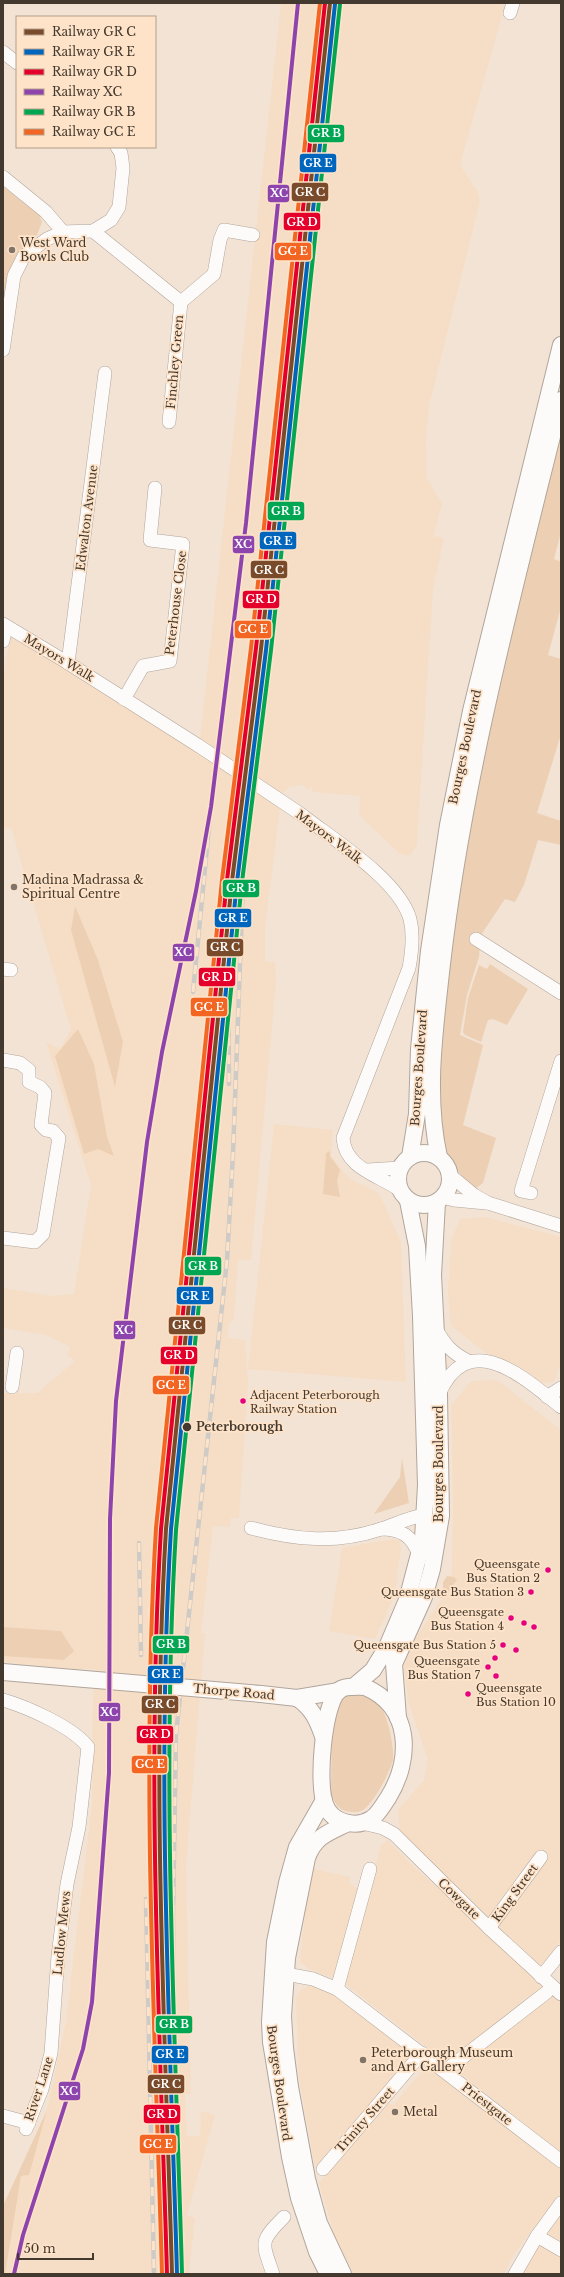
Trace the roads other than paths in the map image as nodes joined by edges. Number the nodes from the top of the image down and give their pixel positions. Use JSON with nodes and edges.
{"nodes":[{"id":1,"x":3,"y":52,"type":"edge"},
{"id":2,"x":16,"y":62,"type":"edge"},
{"id":3,"x":118,"y":148,"type":"edge"},
{"id":4,"x":3,"y":177,"type":"edge"},
{"id":5,"x":93,"y":231,"type":"junction"},
{"id":6,"x":63,"y":232,"type":"junction"},
{"id":7,"x":253,"y":235,"type":"dead end"},
{"id":8,"x":181,"y":302,"type":"junction"},
{"id":9,"x":561,"y":345,"type":"edge"},
{"id":10,"x":3,"y":350,"type":"edge"},
{"id":11,"x":105,"y":373,"type":"dead end"},
{"id":12,"x":561,"y":400,"type":"edge"},
{"id":13,"x":169,"y":422,"type":"dead end"},
{"id":14,"x":155,"y":488,"type":"dead end"},
{"id":15,"x":4,"y":625,"type":"edge"},
{"id":16,"x":3,"y":641,"type":"edge"},
{"id":17,"x":68,"y":663,"type":"junction"},
{"id":18,"x":124,"y":699,"type":"junction"},
{"id":19,"x":482,"y":947,"type":"dead end"},
{"id":20,"x":561,"y":993,"type":"edge"},
{"id":21,"x":3,"y":1060,"type":"edge"},
{"id":22,"x":561,"y":1062,"type":"edge"},
{"id":23,"x":439,"y":1157,"type":"junction"},
{"id":24,"x":405,"y":1162,"type":"junction"},
{"id":25,"x":364,"y":1170,"type":"junction"},
{"id":26,"x":451,"y":1176,"type":"junction"},
{"id":27,"x":531,"y":1193,"type":"dead end"},
{"id":28,"x":404,"y":1195,"type":"junction"},
{"id":29,"x":440,"y":1200,"type":"junction"},
{"id":30,"x":488,"y":1203,"type":"junction"},
{"id":31,"x":561,"y":1226,"type":"edge"},
{"id":32,"x":3,"y":1238,"type":"edge"},
{"id":33,"x":436,"y":1328,"type":"junction"},
{"id":34,"x":17,"y":1353,"type":"dead end"},
{"id":35,"x":468,"y":1361,"type":"junction"},
{"id":36,"x":9,"y":1366,"type":"edge"},
{"id":37,"x":12,"y":1387,"type":"dead end"},
{"id":38,"x":561,"y":1388,"type":"edge"},
{"id":39,"x":439,"y":1395,"type":"junction"},
{"id":40,"x":547,"y":1397,"type":"junction"},
{"id":41,"x":561,"y":1407,"type":"edge"},
{"id":42,"x":424,"y":1515,"type":"junction"},
{"id":43,"x":251,"y":1528,"type":"dead end"},
{"id":44,"x":381,"y":1529,"type":"junction"},
{"id":45,"x":438,"y":1537,"type":"junction"},
{"id":46,"x":419,"y":1555,"type":"junction"},
{"id":47,"x":3,"y":1672,"type":"edge"},
{"id":48,"x":346,"y":1689,"type":"junction"},
{"id":49,"x":297,"y":1698,"type":"junction"},
{"id":50,"x":3,"y":1700,"type":"edge"},
{"id":51,"x":398,"y":1718,"type":"junction"},
{"id":52,"x":324,"y":1738,"type":"junction"},
{"id":53,"x":324,"y":1800,"type":"junction"},
{"id":54,"x":355,"y":1823,"type":"junction"},
{"id":55,"x":541,"y":1857,"type":"dead end"},
{"id":56,"x":370,"y":1869,"type":"dead end"},
{"id":57,"x":489,"y":1928,"type":"junction"},
{"id":58,"x":561,"y":1952,"type":"edge"},
{"id":59,"x":286,"y":1974,"type":"junction"},
{"id":60,"x":551,"y":1986,"type":"edge"},
{"id":61,"x":337,"y":1989,"type":"junction"},
{"id":62,"x":56,"y":2002,"type":"joint"},
{"id":63,"x":422,"y":2053,"type":"junction"},
{"id":64,"x":445,"y":2071,"type":"junction"},
{"id":65,"x":3,"y":2116,"type":"edge"},
{"id":66,"x":561,"y":2161,"type":"edge"},
{"id":67,"x":322,"y":2169,"type":"dead end"},
{"id":68,"x":561,"y":2203,"type":"edge"},
{"id":69,"x":284,"y":2217,"type":"dead end"},
{"id":70,"x":537,"y":2236,"type":"junction"},
{"id":71,"x":561,"y":2250,"type":"edge"},
{"id":72,"x":273,"y":2274,"type":"edge"},
{"id":73,"x":328,"y":2274,"type":"edge"},
{"id":74,"x":343,"y":2274,"type":"edge"},
{"id":75,"x":515,"y":2274,"type":"edge"}],
"edges":[{"from":1,"to":2,"type":"street"},
{"from":3,"to":5,"type":"street"},
{"from":4,"to":6,"type":"street"},
{"from":5,"to":6,"type":"street"},
{"from":5,"to":8,"type":"street","name":"Finchley Green"},
{"from":6,"to":10,"type":"street"},
{"from":7,"to":8,"type":"street","name":"Finchley Green"},
{"from":8,"to":13,"type":"street","name":"Finchley Green"},
{"from":9,"to":24,"type":"main road","name":"Bourges Boulevard"},
{"from":11,"to":17,"type":"street","name":"Edwalton Avenue"},
{"from":12,"to":23,"type":"main road","name":"Bourges Boulevard"},
{"from":14,"to":18,"type":"street","name":"Peterhouse Close"},
{"from":15,"to":16,"type":"street"},
{"from":15,"to":17,"type":"street","name":"Mayors Walk"},
{"from":17,"to":18,"type":"street","name":"Mayors Walk"},
{"from":18,"to":25,"type":"street","name":"Mayors Walk","bridge":true},
{"from":19,"to":20,"type":"street"},
{"from":21,"to":32,"type":"street"},
{"from":22,"to":27,"type":"street"},
{"from":23,"to":24,"type":"main road"},
{"from":23,"to":26,"type":"main road"},
{"from":24,"to":25,"type":"street"},
{"from":24,"to":28,"type":"main road"},
{"from":25,"to":28,"type":"street","name":"Mayors Walk"},
{"from":26,"to":29,"type":"main road"},
{"from":26,"to":30,"type":"street"},
{"from":28,"to":29,"type":"main road"},
{"from":28,"to":42,"type":"main road","name":"Bourges Boulevard"},
{"from":29,"to":30,"type":"street"},
{"from":29,"to":33,"type":"main road","name":"Bourges Boulevard"},
{"from":30,"to":31,"type":"street"},
{"from":33,"to":35,"type":"street"},
{"from":33,"to":39,"type":"main road","name":"Bourges Boulevard"},
{"from":34,"to":36,"type":"street"},
{"from":35,"to":39,"type":"street"},
{"from":35,"to":40,"type":"street"},
{"from":36,"to":37,"type":"street"},
{"from":38,"to":40,"type":"street"},
{"from":39,"to":45,"type":"main road","name":"Bourges Boulevard"},
{"from":40,"to":41,"type":"street"},
{"from":42,"to":44,"type":"street"},
{"from":42,"to":45,"type":"street"},
{"from":42,"to":46,"type":"main road","name":"Bourges Boulevard"},
{"from":43,"to":44,"type":"street"},
{"from":44,"to":46,"type":"street"},
{"from":45,"to":51,"type":"main road","name":"Bourges Boulevard"},
{"from":46,"to":48,"type":"main road","name":"Bourges Boulevard"},
{"from":47,"to":49,"type":"main road","name":"Thorpe Road","bridge":true},
{"from":48,"to":49,"type":"main road","name":"Thorpe Road"},
{"from":48,"to":51,"type":"main road"},
{"from":48,"to":52,"type":"main road"},
{"from":49,"to":52,"type":"main road"},
{"from":50,"to":62,"type":"street","name":"Ludlow Mews"},
{"from":51,"to":54,"type":"main road"},
{"from":52,"to":53,"type":"main road"},
{"from":53,"to":54,"type":"main road"},
{"from":53,"to":73,"type":"main road","name":"Bourges Boulevard"},
{"from":54,"to":57,"type":"street","name":"Cowgate"},
{"from":54,"to":59,"type":"main road","name":"Bourges Boulevard"},
{"from":55,"to":57,"type":"street","name":"King Street"},
{"from":56,"to":61,"type":"street"},
{"from":57,"to":60,"type":"street","name":"Cowgate"},
{"from":58,"to":60,"type":"street"},
{"from":59,"to":61,"type":"street","name":"Priestgate"},
{"from":59,"to":74,"type":"main road","name":"Bourges Boulevard"},
{"from":60,"to":64,"type":"street"},
{"from":61,"to":63,"type":"street","name":"Priestgate"},
{"from":62,"to":65,"type":"street","name":"River Lane"},
{"from":63,"to":64,"type":"street","name":"Priestgate"},
{"from":63,"to":67,"type":"street","name":"Trinity Street"},
{"from":64,"to":66,"type":"street","name":"Priestgate"},
{"from":68,"to":70,"type":"street"},
{"from":69,"to":72,"type":"street"},
{"from":70,"to":71,"type":"street"},
{"from":70,"to":75,"type":"street"}]}
